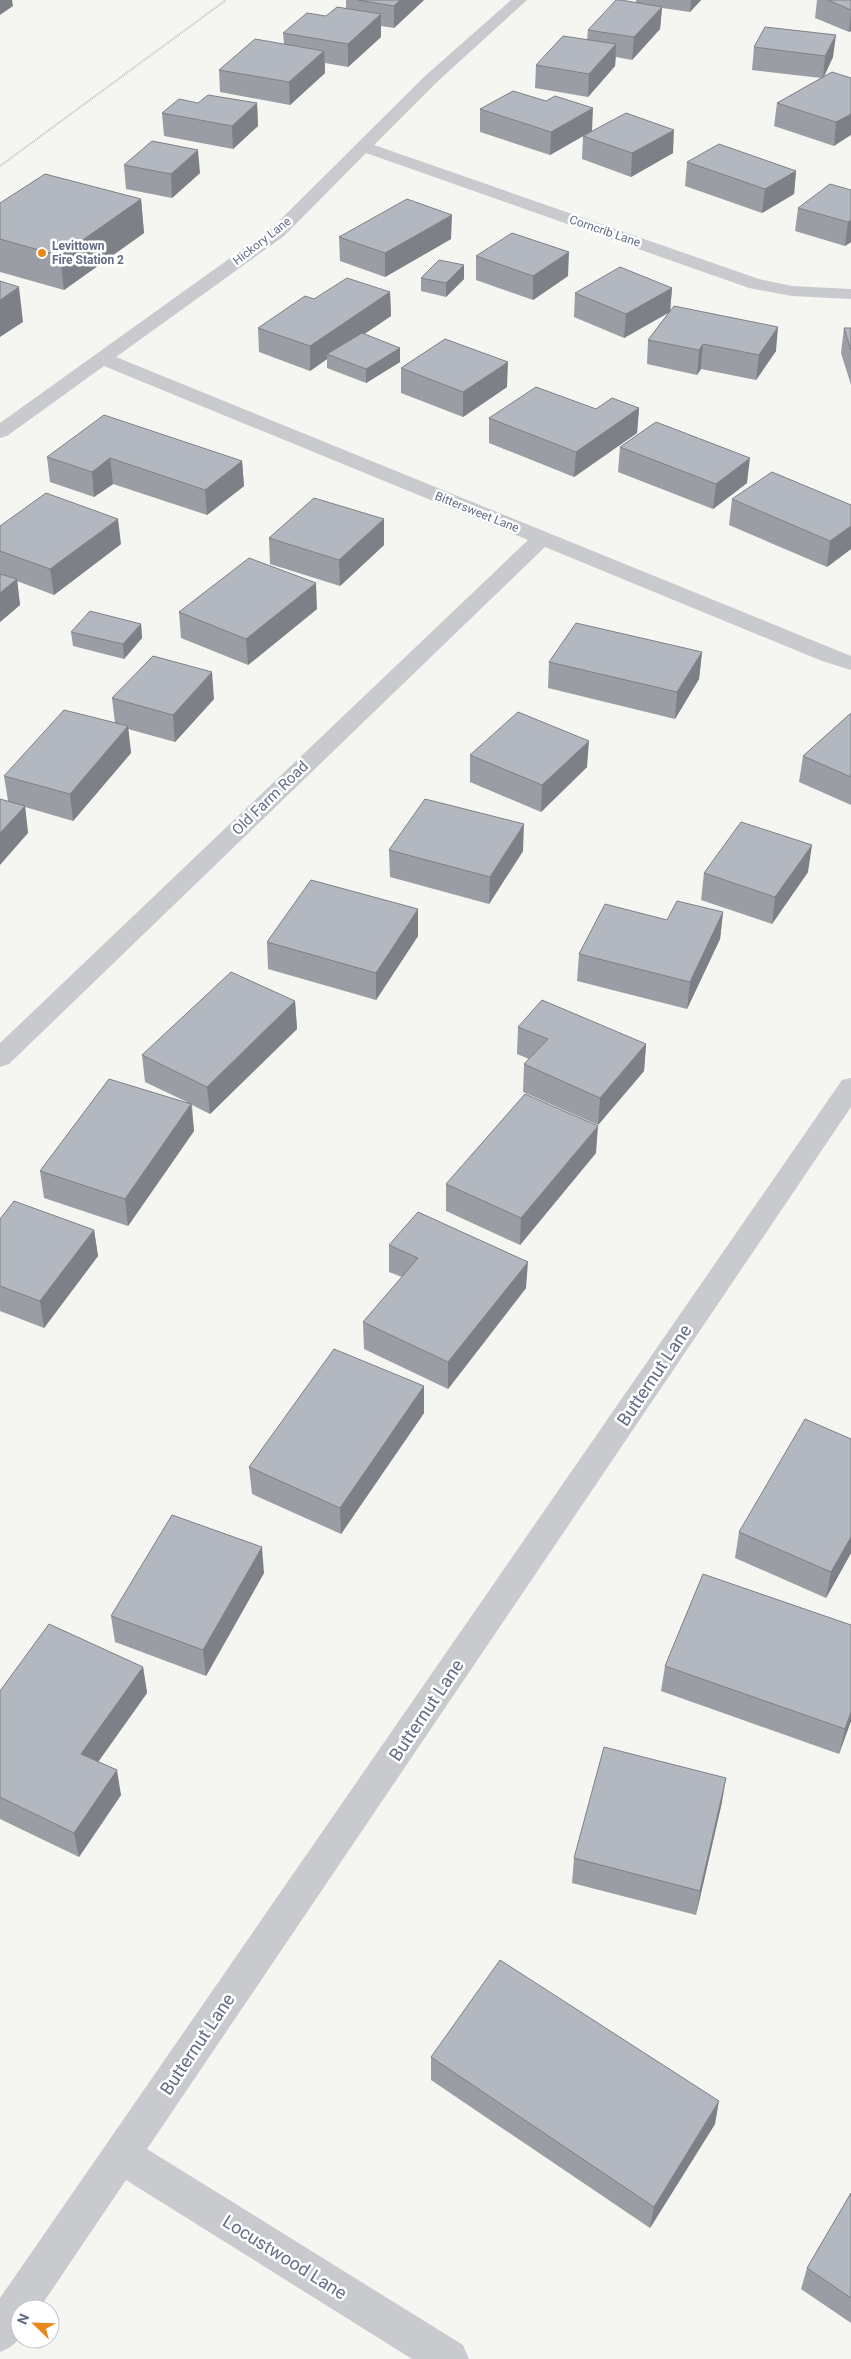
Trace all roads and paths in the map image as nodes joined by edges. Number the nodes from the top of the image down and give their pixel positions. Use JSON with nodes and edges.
{"nodes":[{"id":1,"x":226,"y":0,"type":"edge"},
{"id":2,"x":520,"y":0,"type":"edge"},
{"id":3,"x":364,"y":147,"type":"junction"},
{"id":4,"x":0,"y":166,"type":"edge"},
{"id":5,"x":851,"y":294,"type":"edge"},
{"id":6,"x":103,"y":358,"type":"junction"},
{"id":7,"x":0,"y":432,"type":"edge"},
{"id":8,"x":541,"y":538,"type":"junction"},
{"id":9,"x":851,"y":663,"type":"edge"},
{"id":10,"x":0,"y":1058,"type":"edge"},
{"id":11,"x":851,"y":1087,"type":"edge"},
{"id":12,"x":121,"y":2155,"type":"junction"},
{"id":13,"x":0,"y":2332,"type":"edge"},
{"id":14,"x":449,"y":2359,"type":"edge"}],
"edges":[{"from":1,"to":4,"type":"path"},
{"from":2,"to":3,"type":"street","name":"Hickory Lane"},
{"from":3,"to":5,"type":"street","name":"Corncrib Lane"},
{"from":3,"to":6,"type":"street","name":"Hickory Lane"},
{"from":6,"to":7,"type":"street","name":"Hickory Lane"},
{"from":6,"to":8,"type":"street","name":"Bittersweet Lane"},
{"from":8,"to":9,"type":"street","name":"Bittersweet Lane"},
{"from":8,"to":10,"type":"street","name":"Old Farm Road"},
{"from":11,"to":12,"type":"street","name":"Butternut Lane"},
{"from":12,"to":13,"type":"street","name":"Butternut Lane"},
{"from":12,"to":14,"type":"street","name":"Locustwood Lane"}]}
